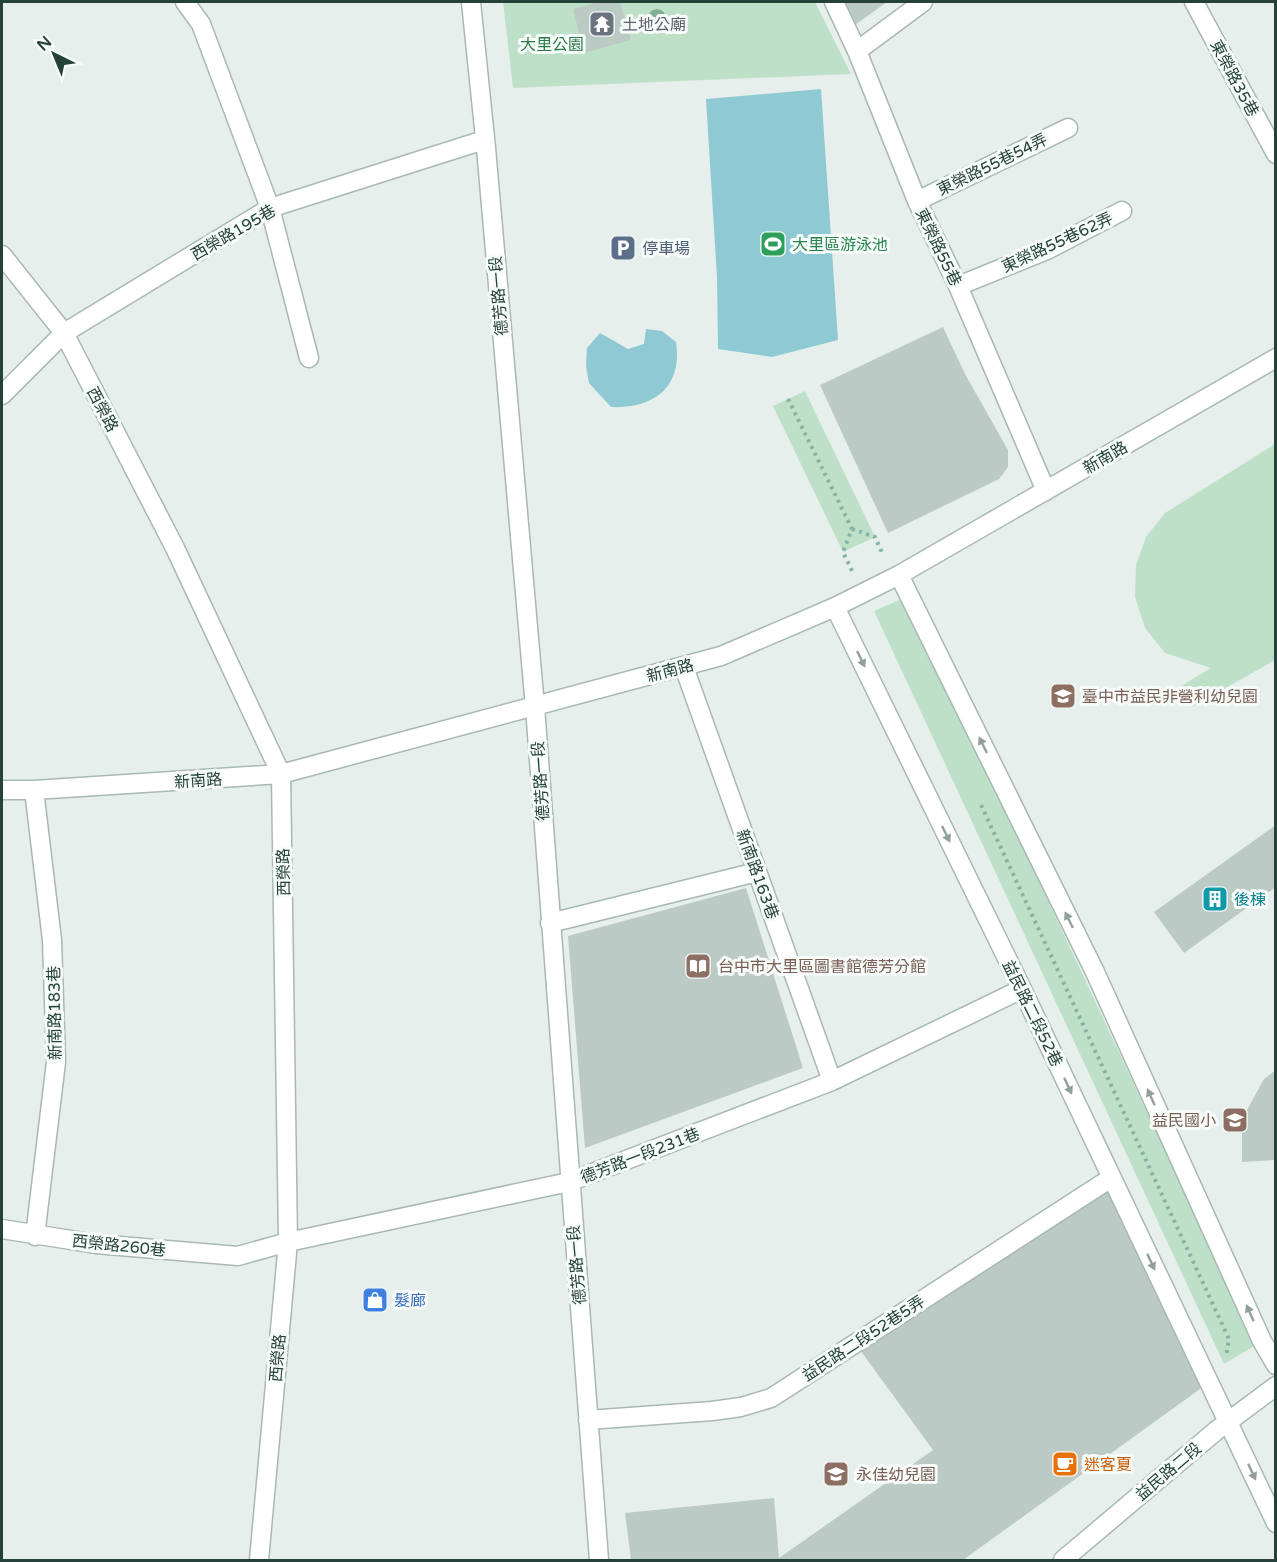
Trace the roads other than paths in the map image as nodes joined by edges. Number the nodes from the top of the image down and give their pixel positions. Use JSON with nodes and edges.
{"nodes":[{"id":1,"x":185,"y":2,"type":"edge"},
{"id":2,"x":471,"y":2,"type":"edge"},
{"id":3,"x":834,"y":2,"type":"edge"},
{"id":4,"x":922,"y":2,"type":"edge"},
{"id":5,"x":1194,"y":2,"type":"edge"},
{"id":6,"x":857,"y":51,"type":"junction"},
{"id":7,"x":1068,"y":128,"type":"dead end"},
{"id":8,"x":484,"y":140,"type":"junction"},
{"id":9,"x":1275,"y":154,"type":"edge"},
{"id":10,"x":917,"y":201,"type":"junction"},
{"id":11,"x":270,"y":208,"type":"junction"},
{"id":12,"x":1122,"y":211,"type":"dead end"},
{"id":13,"x":2,"y":255,"type":"edge"},
{"id":14,"x":958,"y":286,"type":"junction"},
{"id":15,"x":64,"y":333,"type":"junction"},
{"id":16,"x":309,"y":358,"type":"dead end"},
{"id":17,"x":1275,"y":358,"type":"edge"},
{"id":18,"x":2,"y":395,"type":"edge"},
{"id":19,"x":1046,"y":491,"type":"junction"},
{"id":20,"x":899,"y":575,"type":"junction"},
{"id":21,"x":835,"y":607,"type":"junction"},
{"id":22,"x":684,"y":667,"type":"junction"},
{"id":23,"x":535,"y":707,"type":"junction"},
{"id":24,"x":281,"y":774,"type":"junction"},
{"id":25,"x":2,"y":790,"type":"edge"},
{"id":26,"x":34,"y":790,"type":"junction"},
{"id":27,"x":757,"y":872,"type":"junction"},
{"id":28,"x":550,"y":923,"type":"junction"},
{"id":29,"x":1022,"y":989,"type":"junction"},
{"id":30,"x":832,"y":1081,"type":"junction"},
{"id":31,"x":1112,"y":1178,"type":"junction"},
{"id":32,"x":569,"y":1182,"type":"junction"},
{"id":33,"x":2,"y":1229,"type":"edge"},
{"id":34,"x":35,"y":1236,"type":"junction"},
{"id":35,"x":288,"y":1242,"type":"junction"},
{"id":36,"x":238,"y":1256,"type":"joint"},
{"id":37,"x":1275,"y":1365,"type":"edge"},
{"id":38,"x":1275,"y":1386,"type":"edge"},
{"id":39,"x":588,"y":1420,"type":"junction"},
{"id":40,"x":1227,"y":1422,"type":"junction"},
{"id":41,"x":1275,"y":1523,"type":"edge"},
{"id":42,"x":1067,"y":1559,"type":"edge"},
{"id":43,"x":258,"y":1560,"type":"edge"},
{"id":44,"x":599,"y":1560,"type":"edge"}],
"edges":[{"from":1,"to":11,"type":"street"},
{"from":2,"to":8,"type":"street","name":"德芳路一段"},
{"from":3,"to":6,"type":"street","name":"東榮路55巷"},
{"from":4,"to":6,"type":"street"},
{"from":5,"to":9,"type":"street","name":"東榮路35巷"},
{"from":6,"to":10,"type":"street","name":"東榮路55巷"},
{"from":7,"to":10,"type":"street","name":"東榮路55巷54弄"},
{"from":8,"to":11,"type":"street","name":"西榮路195巷"},
{"from":8,"to":23,"type":"street","name":"德芳路一段"},
{"from":10,"to":14,"type":"street","name":"東榮路55巷"},
{"from":11,"to":15,"type":"street","name":"西榮路195巷"},
{"from":11,"to":16,"type":"street"},
{"from":12,"to":14,"type":"street","name":"東榮路55巷62弄"},
{"from":13,"to":15,"type":"street","name":"西榮路"},
{"from":14,"to":19,"type":"street","name":"東榮路55巷"},
{"from":15,"to":18,"type":"street","name":"西榮路195巷"},
{"from":15,"to":24,"type":"street","name":"西榮路"},
{"from":17,"to":19,"type":"street","name":"新南路"},
{"from":19,"to":20,"type":"street","name":"新南路"},
{"from":20,"to":21,"type":"street","name":"新南路"},
{"from":37,"to":20,"type":"street","one_way":true},
{"from":21,"to":22,"type":"street","name":"新南路"},
{"from":21,"to":29,"type":"street","name":"益民路二段52巷","one_way":true},
{"from":22,"to":23,"type":"street","name":"新南路"},
{"from":22,"to":27,"type":"street","name":"新南路163巷"},
{"from":23,"to":24,"type":"street","name":"新南路"},
{"from":23,"to":28,"type":"street","name":"德芳路一段"},
{"from":24,"to":26,"type":"street","name":"新南路"},
{"from":24,"to":35,"type":"street","name":"西榮路"},
{"from":25,"to":26,"type":"street","name":"新南路"},
{"from":26,"to":34,"type":"street","name":"新南路183巷"},
{"from":27,"to":28,"type":"street"},
{"from":27,"to":30,"type":"street","name":"新南路163巷"},
{"from":28,"to":32,"type":"street","name":"德芳路一段"},
{"from":29,"to":30,"type":"street","name":"德芳路一段231巷"},
{"from":29,"to":31,"type":"street","name":"益民路二段52巷","one_way":true},
{"from":30,"to":32,"type":"street","name":"德芳路一段231巷"},
{"from":31,"to":39,"type":"street","name":"益民路二段52巷5弄"},
{"from":31,"to":40,"type":"street","name":"益民路二段52巷","one_way":true},
{"from":32,"to":35,"type":"street","name":"德芳路一段231巷"},
{"from":32,"to":39,"type":"street","name":"德芳路一段"},
{"from":33,"to":34,"type":"street","name":"西榮路260巷"},
{"from":34,"to":36,"type":"street","name":"西榮路260巷"},
{"from":35,"to":36,"type":"street","name":"德芳路一段231巷"},
{"from":35,"to":43,"type":"street","name":"西榮路"},
{"from":38,"to":40,"type":"street","name":"益民路二段"},
{"from":39,"to":44,"type":"street","name":"德芳路一段"},
{"from":40,"to":41,"type":"street","name":"益民路二段52巷","one_way":true},
{"from":40,"to":42,"type":"street","name":"益民路二段"}]}
